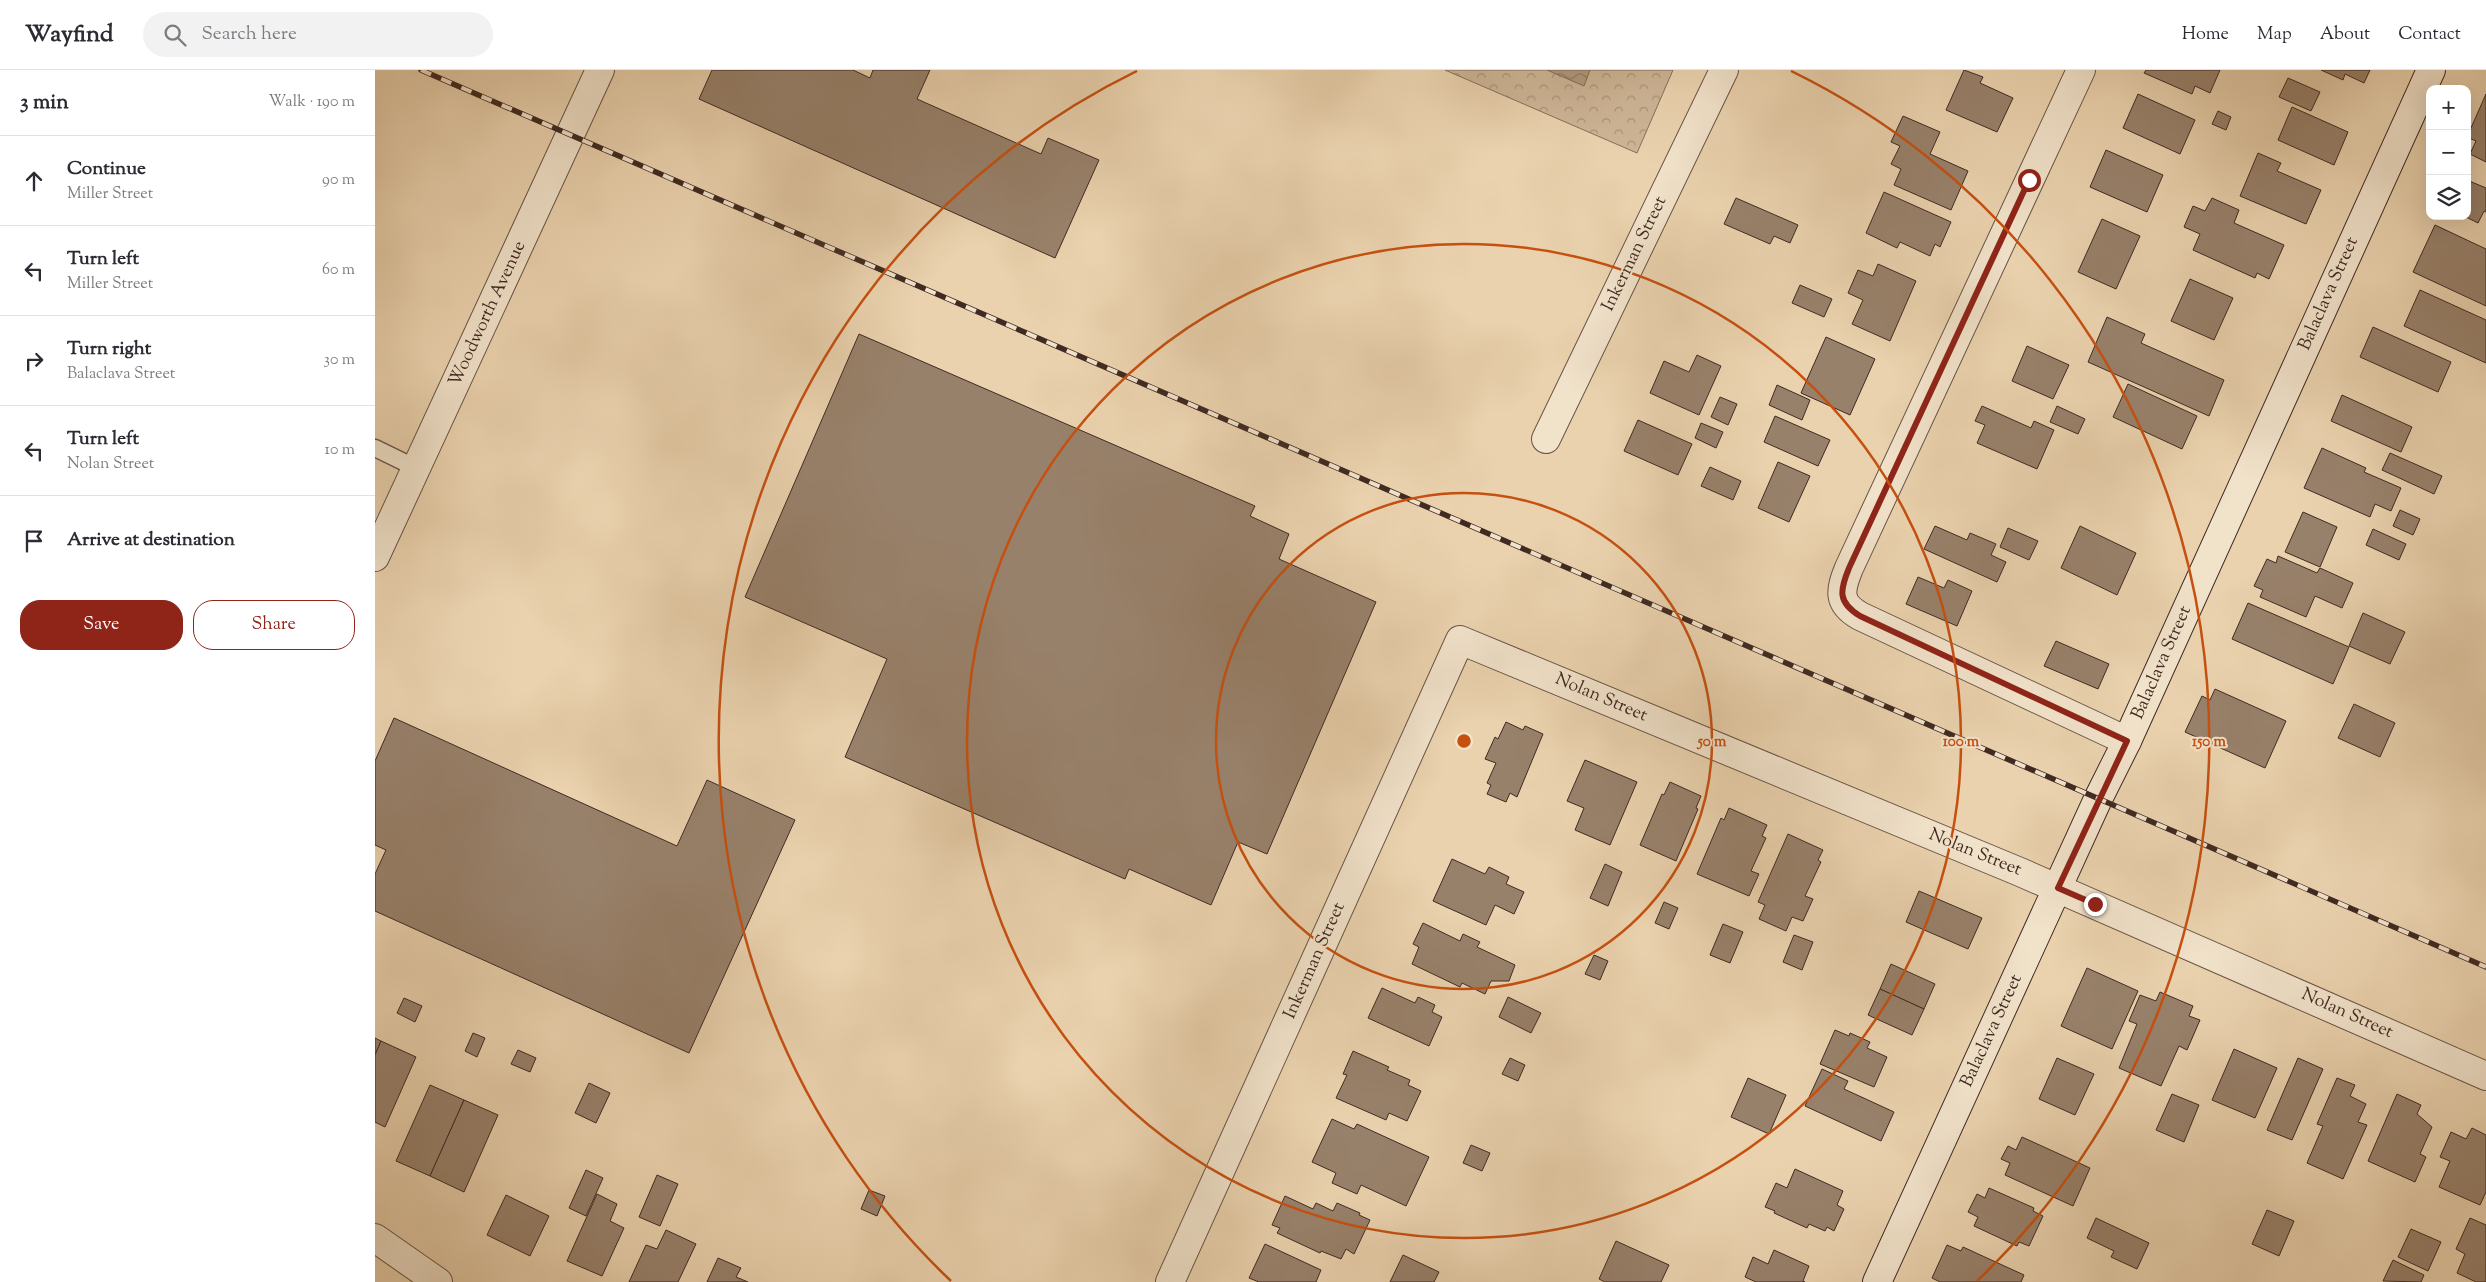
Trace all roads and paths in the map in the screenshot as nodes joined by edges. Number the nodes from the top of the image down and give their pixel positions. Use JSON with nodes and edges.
{"nodes":[{"id":1,"x":600,"y":70,"type":"edge"},
{"id":2,"x":1724,"y":70,"type":"edge"},
{"id":3,"x":2081,"y":70,"type":"edge"},
{"id":4,"x":2431,"y":70,"type":"edge"},
{"id":5,"x":1546,"y":439,"type":"dead end"},
{"id":6,"x":375,"y":448,"type":"edge"},
{"id":7,"x":416,"y":468,"type":"junction"},
{"id":8,"x":375,"y":557,"type":"edge"},
{"id":9,"x":1460,"y":640,"type":"joint"},
{"id":10,"x":2127,"y":741,"type":"junction"},
{"id":11,"x":2058,"y":888,"type":"junction"},
{"id":12,"x":2486,"y":1076,"type":"edge"},
{"id":13,"x":375,"y":1238,"type":"edge"},
{"id":14,"x":438,"y":1282,"type":"edge"},
{"id":15,"x":1170,"y":1282,"type":"edge"},
{"id":16,"x":1877,"y":1282,"type":"edge"}],
"edges":[{"from":1,"to":7,"type":"street","name":"Woodworth Avenue"},
{"from":2,"to":5,"type":"street","name":"Inkerman Street"},
{"from":3,"to":10,"type":"street"},
{"from":4,"to":10,"type":"street","name":"Balaclava Street"},
{"from":6,"to":7,"type":"lane"},
{"from":7,"to":8,"type":"street","name":"Woodworth Avenue"},
{"from":9,"to":11,"type":"street","name":"Nolan Street"},
{"from":9,"to":15,"type":"street","name":"Inkerman Street"},
{"from":10,"to":11,"type":"street","name":"Balaclava Street"},
{"from":11,"to":12,"type":"street","name":"Nolan Street"},
{"from":11,"to":16,"type":"street","name":"Balaclava Street"},
{"from":13,"to":14,"type":"street"}]}
